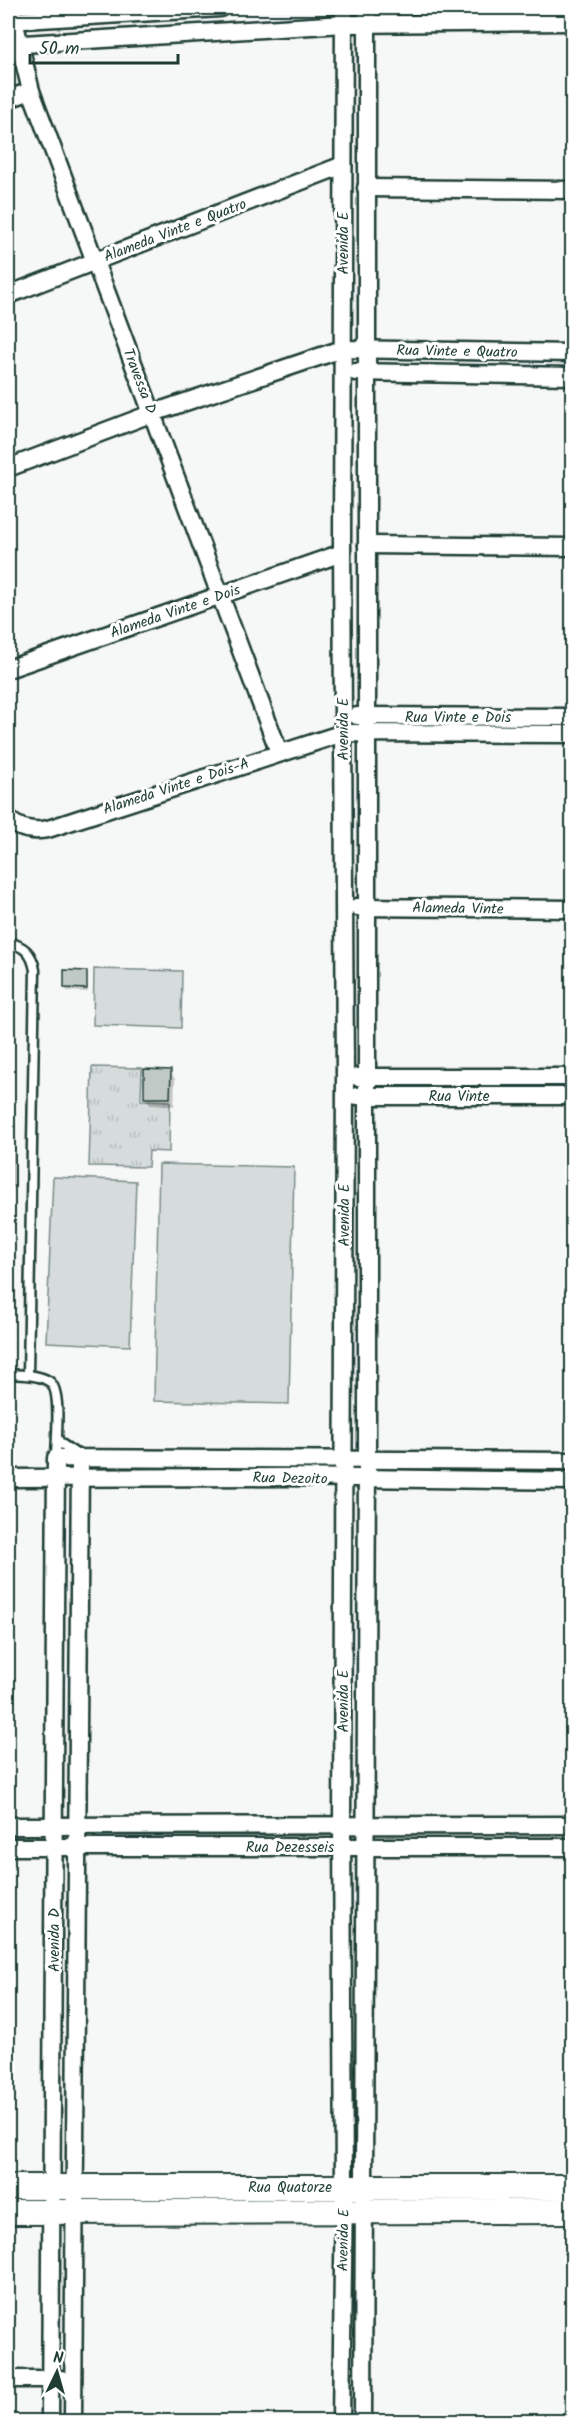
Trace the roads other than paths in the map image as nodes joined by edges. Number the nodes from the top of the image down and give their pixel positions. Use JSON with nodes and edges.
{"nodes":[{"id":1,"x":220,"y":8,"type":"edge"},
{"id":2,"x":344,"y":16,"type":"edge"},
{"id":3,"x":367,"y":16,"type":"edge"},
{"id":4,"x":11,"y":17,"type":"edge"},
{"id":5,"x":573,"y":22,"type":"edge"},
{"id":6,"x":14,"y":44,"type":"edge"},
{"id":7,"x":31,"y":91,"type":"junction"},
{"id":8,"x":8,"y":99,"type":"edge"},
{"id":9,"x":343,"y":165,"type":"junction"},
{"id":10,"x":366,"y":188,"type":"junction"},
{"id":11,"x":573,"y":190,"type":"edge"},
{"id":12,"x":95,"y":261,"type":"junction"},
{"id":13,"x":8,"y":295,"type":"edge"},
{"id":14,"x":342,"y":349,"type":"junction"},
{"id":15,"x":366,"y":349,"type":"junction"},
{"id":16,"x":573,"y":352,"type":"edge"},
{"id":17,"x":366,"y":372,"type":"junction"},
{"id":18,"x":343,"y":373,"type":"junction"},
{"id":19,"x":573,"y":376,"type":"edge"},
{"id":20,"x":153,"y":413,"type":"junction"},
{"id":21,"x":8,"y":468,"type":"edge"},
{"id":22,"x":367,"y":546,"type":"junction"},
{"id":23,"x":573,"y":547,"type":"edge"},
{"id":24,"x":342,"y":553,"type":"junction"},
{"id":25,"x":221,"y":595,"type":"junction"},
{"id":26,"x":8,"y":669,"type":"edge"},
{"id":27,"x":573,"y":717,"type":"edge"},
{"id":28,"x":343,"y":724,"type":"junction"},
{"id":29,"x":367,"y":725,"type":"junction"},
{"id":30,"x":573,"y":734,"type":"edge"},
{"id":31,"x":279,"y":752,"type":"junction"},
{"id":32,"x":9,"y":820,"type":"edge"},
{"id":33,"x":344,"y":906,"type":"junction"},
{"id":34,"x":367,"y":907,"type":"junction"},
{"id":35,"x":573,"y":909,"type":"edge"},
{"id":36,"x":8,"y":942,"type":"edge"},
{"id":37,"x":345,"y":1077,"type":"junction"},
{"id":38,"x":367,"y":1077,"type":"junction"},
{"id":39,"x":573,"y":1077,"type":"edge"},
{"id":40,"x":345,"y":1096,"type":"junction"},
{"id":41,"x":367,"y":1096,"type":"junction"},
{"id":42,"x":573,"y":1096,"type":"edge"},
{"id":43,"x":8,"y":1374,"type":"edge"},
{"id":44,"x":28,"y":1375,"type":"junction"},
{"id":45,"x":56,"y":1435,"type":"junction"},
{"id":46,"x":56,"y":1458,"type":"junction"},
{"id":47,"x":80,"y":1458,"type":"junction"},
{"id":48,"x":343,"y":1460,"type":"junction"},
{"id":49,"x":367,"y":1461,"type":"junction"},
{"id":50,"x":573,"y":1461,"type":"edge"},
{"id":51,"x":8,"y":1478,"type":"edge"},
{"id":52,"x":56,"y":1478,"type":"junction"},
{"id":53,"x":80,"y":1478,"type":"junction"},
{"id":54,"x":343,"y":1479,"type":"junction"},
{"id":55,"x":367,"y":1479,"type":"junction"},
{"id":56,"x":573,"y":1481,"type":"edge"},
{"id":57,"x":8,"y":1826,"type":"edge"},
{"id":58,"x":55,"y":1826,"type":"junction"},
{"id":59,"x":76,"y":1826,"type":"junction"},
{"id":60,"x":342,"y":1826,"type":"junction"},
{"id":61,"x":365,"y":1826,"type":"junction"},
{"id":62,"x":573,"y":1826,"type":"edge"},
{"id":63,"x":8,"y":1847,"type":"edge"},
{"id":64,"x":54,"y":1847,"type":"junction"},
{"id":65,"x":76,"y":1847,"type":"junction"},
{"id":66,"x":342,"y":1847,"type":"junction"},
{"id":67,"x":365,"y":1847,"type":"junction"},
{"id":68,"x":573,"y":1847,"type":"edge"},
{"id":69,"x":8,"y":2187,"type":"edge"},
{"id":70,"x":64,"y":2187,"type":"junction"},
{"id":71,"x":355,"y":2187,"type":"junction"},
{"id":72,"x":573,"y":2187,"type":"edge"},
{"id":73,"x":76,"y":2211,"type":"junction"},
{"id":74,"x":355,"y":2211,"type":"junction"},
{"id":75,"x":573,"y":2211,"type":"edge"},
{"id":76,"x":8,"y":2212,"type":"edge"},
{"id":77,"x":52,"y":2212,"type":"junction"},
{"id":78,"x":8,"y":2379,"type":"edge"},
{"id":79,"x":50,"y":2379,"type":"junction"},
{"id":80,"x":73,"y":2379,"type":"junction"},
{"id":81,"x":50,"y":2421,"type":"edge"},
{"id":82,"x":73,"y":2421,"type":"edge"},
{"id":83,"x":340,"y":2421,"type":"edge"},
{"id":84,"x":363,"y":2421,"type":"edge"}],
"edges":[{"from":1,"to":4,"type":"street"},
{"from":2,"to":3,"type":"street"},
{"from":2,"to":6,"type":"street"},
{"from":2,"to":9,"type":"street","name":"Avenida E"},
{"from":3,"to":5,"type":"street"},
{"from":3,"to":10,"type":"street","name":"Avenida E"},
{"from":4,"to":6,"type":"street","name":"Travessa D"},
{"from":6,"to":7,"type":"street","name":"Travessa D"},
{"from":7,"to":8,"type":"street"},
{"from":7,"to":12,"type":"street","name":"Travessa D"},
{"from":9,"to":12,"type":"street","name":"Alameda Vinte e Quatro"},
{"from":9,"to":14,"type":"street","name":"Avenida E"},
{"from":10,"to":11,"type":"street"},
{"from":10,"to":15,"type":"street","name":"Avenida E"},
{"from":12,"to":13,"type":"street","name":"Alameda Vinte e Quatro"},
{"from":12,"to":20,"type":"street","name":"Travessa D"},
{"from":14,"to":15,"type":"street","name":"Rua Vinte e Quatro"},
{"from":14,"to":18,"type":"street","name":"Avenida E"},
{"from":14,"to":20,"type":"street","name":"Rua Vinte e Quatro"},
{"from":15,"to":16,"type":"street","name":"Rua Vinte e Quatro"},
{"from":15,"to":17,"type":"street","name":"Avenida E"},
{"from":17,"to":18,"type":"street","name":"Rua Vinte e Quatro"},
{"from":17,"to":19,"type":"street","name":"Rua Vinte e Quatro"},
{"from":17,"to":22,"type":"street","name":"Avenida E"},
{"from":18,"to":24,"type":"street","name":"Avenida E"},
{"from":20,"to":21,"type":"street","name":"Rua Vinte e Quatro"},
{"from":20,"to":25,"type":"street","name":"Travessa D"},
{"from":22,"to":23,"type":"street"},
{"from":22,"to":29,"type":"street","name":"Avenida E"},
{"from":24,"to":25,"type":"street","name":"Alameda Vinte e Dois"},
{"from":24,"to":28,"type":"street","name":"Avenida E"},
{"from":25,"to":26,"type":"street","name":"Alameda Vinte e Dois"},
{"from":25,"to":31,"type":"street","name":"Travessa D"},
{"from":27,"to":29,"type":"street","name":"Rua Vinte e Dois"},
{"from":28,"to":29,"type":"street","name":"Rua Vinte e Dois"},
{"from":28,"to":31,"type":"street","name":"Alameda Vinte e Dois-A"},
{"from":28,"to":33,"type":"street","name":"Avenida E"},
{"from":29,"to":30,"type":"street","name":"Rua Vinte e Dois"},
{"from":29,"to":34,"type":"street","name":"Avenida E"},
{"from":31,"to":32,"type":"street","name":"Alameda Vinte e Dois-A"},
{"from":33,"to":34,"type":"street","name":"Alameda Vinte"},
{"from":33,"to":37,"type":"street","name":"Avenida E"},
{"from":34,"to":35,"type":"street","name":"Alameda Vinte"},
{"from":34,"to":38,"type":"street","name":"Avenida E"},
{"from":36,"to":44,"type":"lane"},
{"from":37,"to":38,"type":"street","name":"Rua Vinte"},
{"from":37,"to":40,"type":"street","name":"Avenida E"},
{"from":38,"to":39,"type":"street","name":"Rua Vinte"},
{"from":38,"to":41,"type":"street","name":"Avenida E"},
{"from":40,"to":41,"type":"street","name":"Rua Vinte"},
{"from":40,"to":48,"type":"street","name":"Avenida E"},
{"from":41,"to":42,"type":"street","name":"Rua Vinte"},
{"from":41,"to":49,"type":"street","name":"Avenida E"},
{"from":43,"to":44,"type":"lane"},
{"from":44,"to":45,"type":"lane"},
{"from":45,"to":46,"type":"lane"},
{"from":45,"to":47,"type":"lane"},
{"from":46,"to":47,"type":"street","name":"Rua Dezoito"},
{"from":46,"to":52,"type":"street","name":"Avenida D"},
{"from":47,"to":48,"type":"street","name":"Rua Dezoito"},
{"from":47,"to":53,"type":"street","name":"Avenida D"},
{"from":48,"to":49,"type":"street","name":"Rua Dezoito"},
{"from":48,"to":54,"type":"street","name":"Avenida E"},
{"from":49,"to":50,"type":"street","name":"Rua Dezoito"},
{"from":49,"to":55,"type":"street","name":"Avenida E"},
{"from":51,"to":52,"type":"street","name":"Rua Dezoito"},
{"from":52,"to":53,"type":"street","name":"Rua Dezoito"},
{"from":52,"to":58,"type":"street","name":"Avenida D"},
{"from":53,"to":54,"type":"street","name":"Rua Dezoito"},
{"from":53,"to":59,"type":"street","name":"Avenida D"},
{"from":54,"to":55,"type":"street","name":"Rua Dezoito"},
{"from":54,"to":60,"type":"street","name":"Avenida E"},
{"from":55,"to":56,"type":"street","name":"Rua Dezoito"},
{"from":55,"to":61,"type":"street","name":"Avenida E"},
{"from":57,"to":58,"type":"street","name":"Rua Dezesseis"},
{"from":58,"to":59,"type":"street","name":"Rua Dezesseis"},
{"from":58,"to":64,"type":"street","name":"Avenida D"},
{"from":59,"to":60,"type":"street","name":"Rua Dezesseis"},
{"from":59,"to":65,"type":"street","name":"Avenida D"},
{"from":60,"to":61,"type":"street","name":"Rua Dezesseis"},
{"from":60,"to":66,"type":"street","name":"Avenida E"},
{"from":61,"to":62,"type":"street","name":"Rua Dezesseis"},
{"from":61,"to":67,"type":"street","name":"Avenida E"},
{"from":63,"to":64,"type":"street","name":"Rua Dezesseis"},
{"from":64,"to":65,"type":"street","name":"Rua Dezesseis"},
{"from":64,"to":70,"type":"street","name":"Avenida D"},
{"from":65,"to":66,"type":"street","name":"Rua Dezesseis"},
{"from":65,"to":70,"type":"street","name":"Avenida D"},
{"from":66,"to":67,"type":"street","name":"Rua Dezesseis"},
{"from":66,"to":71,"type":"street","name":"Avenida E"},
{"from":67,"to":68,"type":"street","name":"Rua Dezesseis"},
{"from":67,"to":71,"type":"street","name":"Avenida E"},
{"from":69,"to":70,"type":"street","name":"Rua Quatorze"},
{"from":70,"to":71,"type":"street","name":"Rua Quatorze"},
{"from":70,"to":73,"type":"street","name":"Avenida D"},
{"from":70,"to":77,"type":"street","name":"Avenida D"},
{"from":71,"to":72,"type":"street","name":"Rua Quatorze"},
{"from":71,"to":74,"type":"street","name":"Avenida E"},
{"from":73,"to":74,"type":"street","name":"Rua Quatorze"},
{"from":73,"to":77,"type":"street","name":"Rua Quatorze"},
{"from":73,"to":80,"type":"street","name":"Avenida D"},
{"from":74,"to":75,"type":"street","name":"Rua Quatorze"},
{"from":74,"to":83,"type":"street","name":"Avenida E"},
{"from":74,"to":84,"type":"street","name":"Avenida E"},
{"from":76,"to":77,"type":"street","name":"Rua Quatorze"},
{"from":77,"to":79,"type":"street","name":"Avenida D"},
{"from":78,"to":79,"type":"street"},
{"from":79,"to":80,"type":"street"},
{"from":79,"to":81,"type":"street","name":"Avenida D"},
{"from":80,"to":82,"type":"street","name":"Avenida D"}]}
